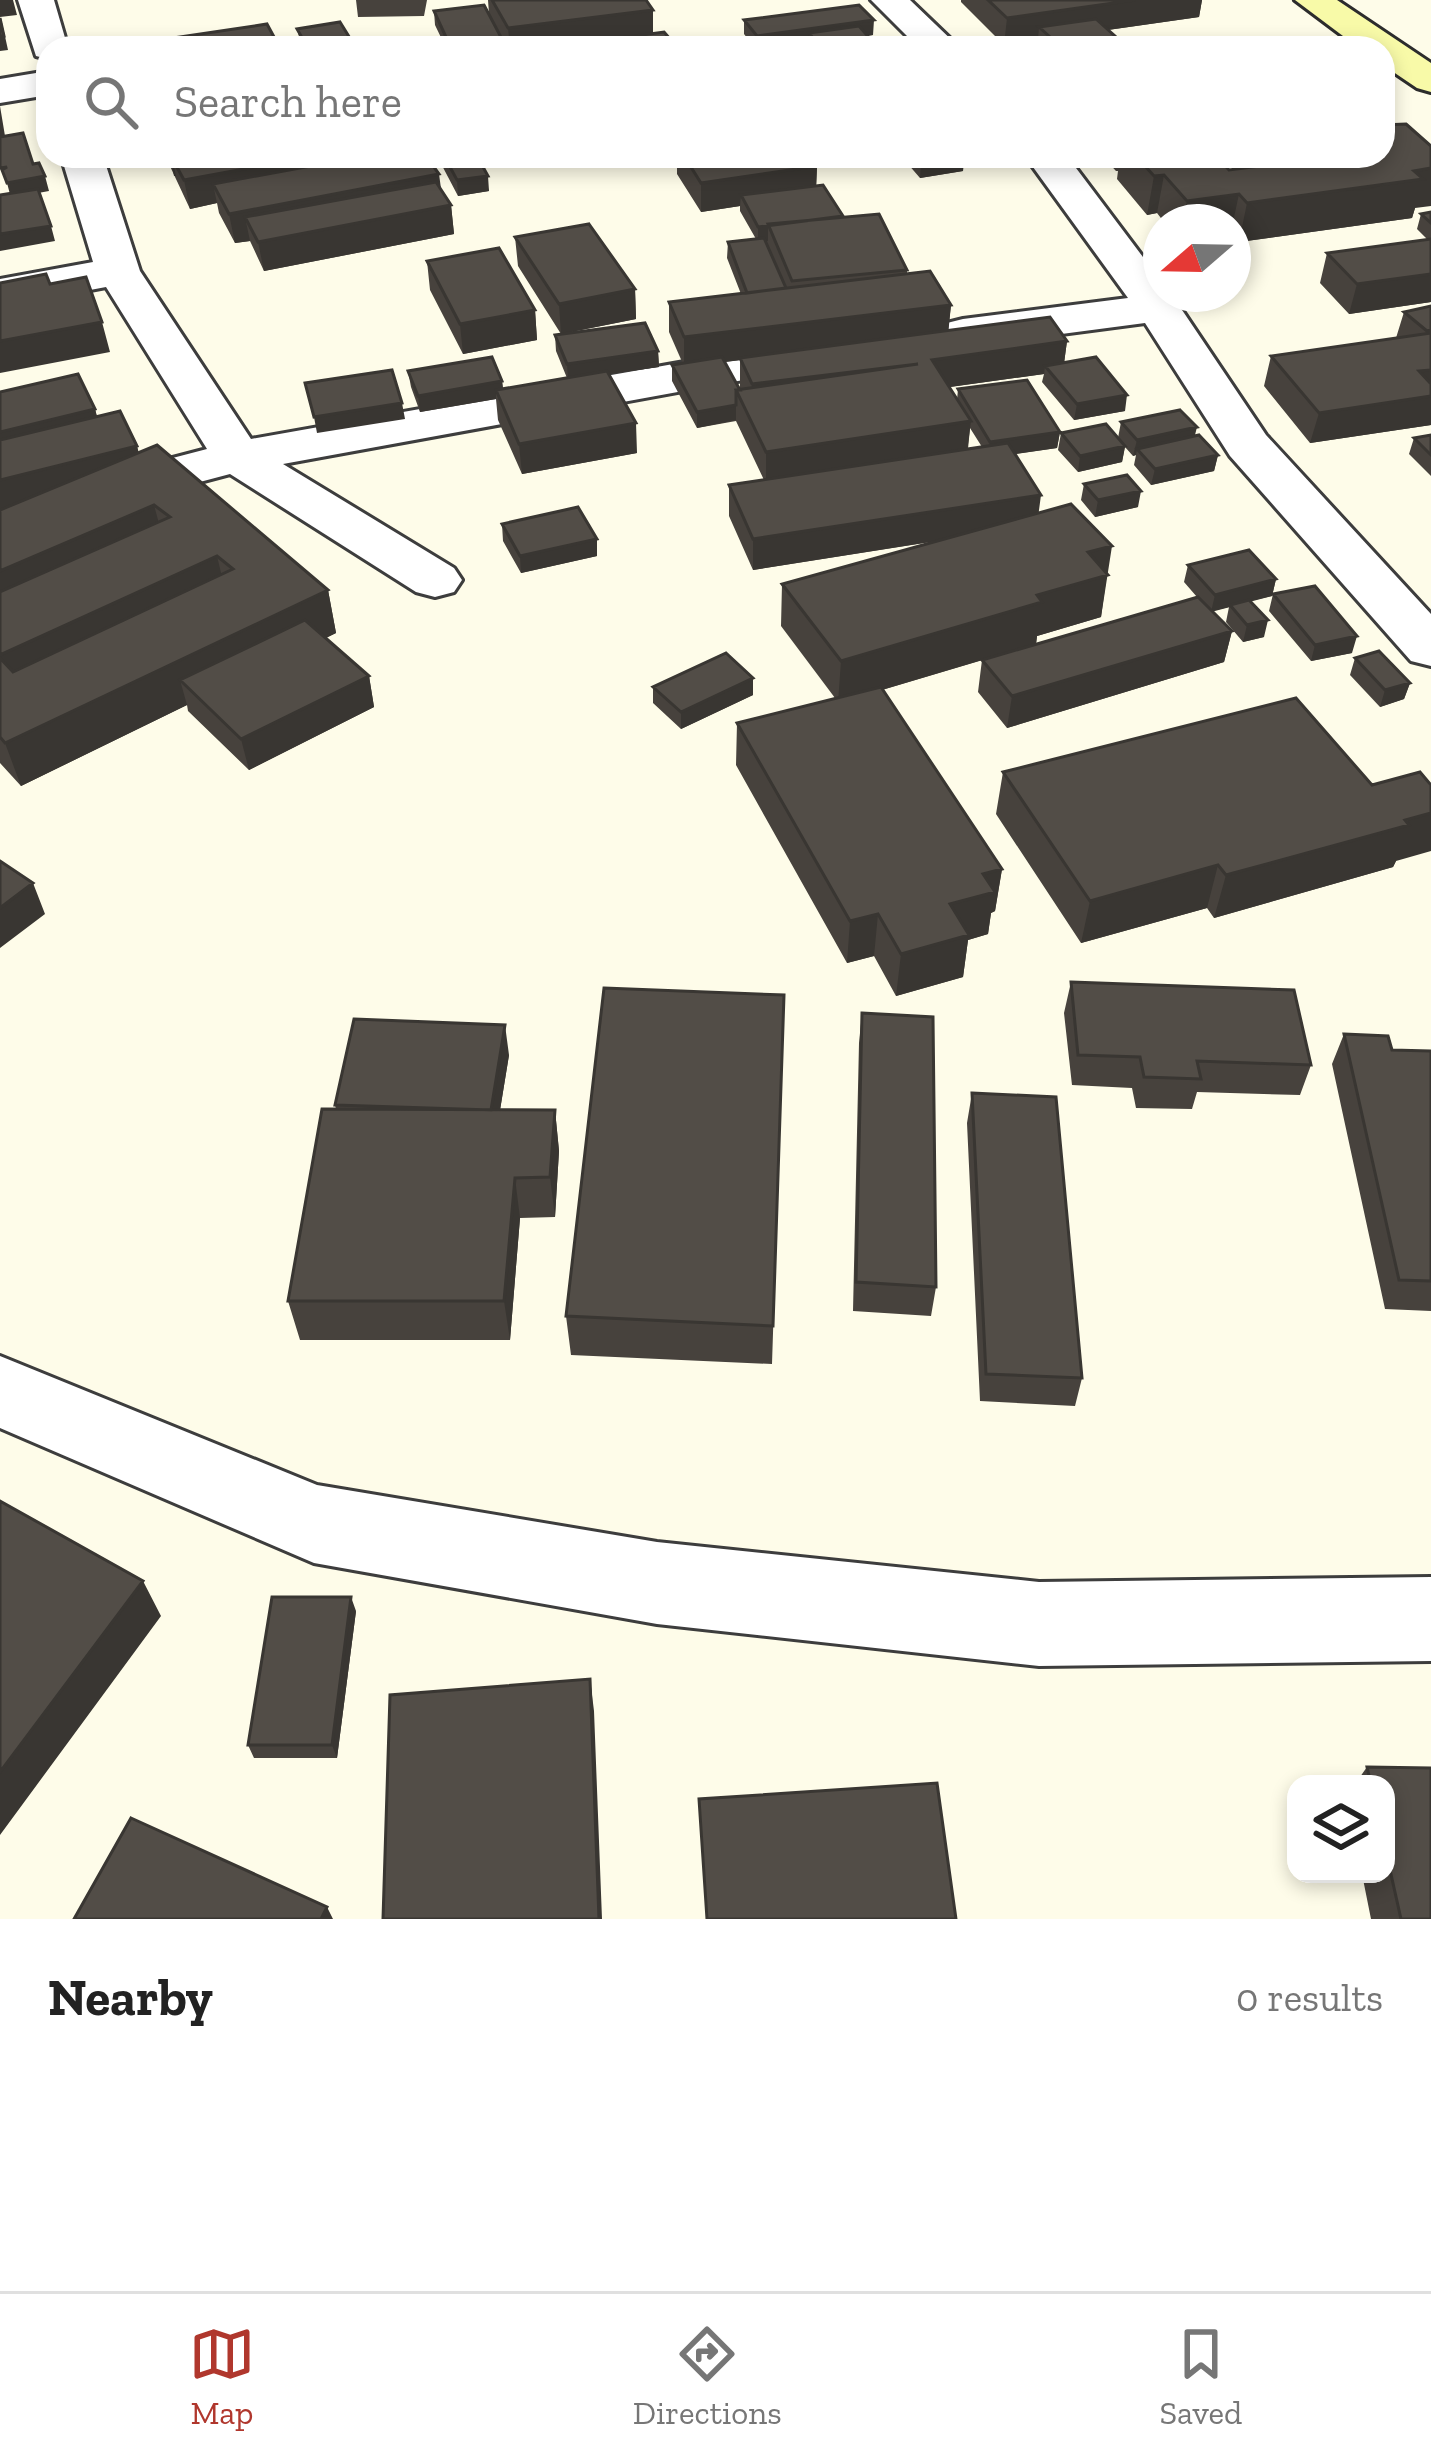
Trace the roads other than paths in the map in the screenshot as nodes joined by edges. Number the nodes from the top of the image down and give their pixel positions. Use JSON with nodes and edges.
{"nodes":[{"id":1,"x":36,"y":0,"type":"edge"},
{"id":2,"x":889,"y":0,"type":"edge"},
{"id":3,"x":1313,"y":0,"type":"edge"},
{"id":4,"x":46,"y":36,"type":"edge"},
{"id":5,"x":927,"y":36,"type":"edge"},
{"id":6,"x":1366,"y":36,"type":"edge"},
{"id":7,"x":1395,"y":56,"type":"edge"},
{"id":8,"x":1431,"y":80,"type":"edge"},
{"id":9,"x":36,"y":85,"type":"edge"},
{"id":10,"x":0,"y":91,"type":"edge"},
{"id":11,"x":86,"y":168,"type":"edge"},
{"id":12,"x":1055,"y":168,"type":"edge"},
{"id":13,"x":118,"y":272,"type":"junction"},
{"id":14,"x":1143,"y":288,"type":"edge"},
{"id":15,"x":0,"y":292,"type":"edge"},
{"id":16,"x":1143,"y":310,"type":"edge"},
{"id":17,"x":1161,"y":312,"type":"edge"},
{"id":18,"x":237,"y":457,"type":"junction"},
{"id":19,"x":0,"y":519,"type":"edge"},
{"id":20,"x":435,"y":580,"type":"dead end"},
{"id":21,"x":1431,"y":648,"type":"edge"},
{"id":22,"x":0,"y":1391,"type":"edge"},
{"id":23,"x":1431,"y":1619,"type":"edge"}],
"edges":[{"from":1,"to":4,"type":"street"},
{"from":2,"to":5,"type":"street"},
{"from":3,"to":6,"type":"main road"},
{"from":7,"to":8,"type":"main road"},
{"from":9,"to":10,"type":"street"},
{"from":11,"to":13,"type":"street"},
{"from":12,"to":14,"type":"street"},
{"from":13,"to":15,"type":"street"},
{"from":13,"to":18,"type":"street"},
{"from":16,"to":18,"type":"street"},
{"from":17,"to":21,"type":"street"},
{"from":18,"to":19,"type":"street"},
{"from":18,"to":20,"type":"street"},
{"from":22,"to":23,"type":"street"}]}
